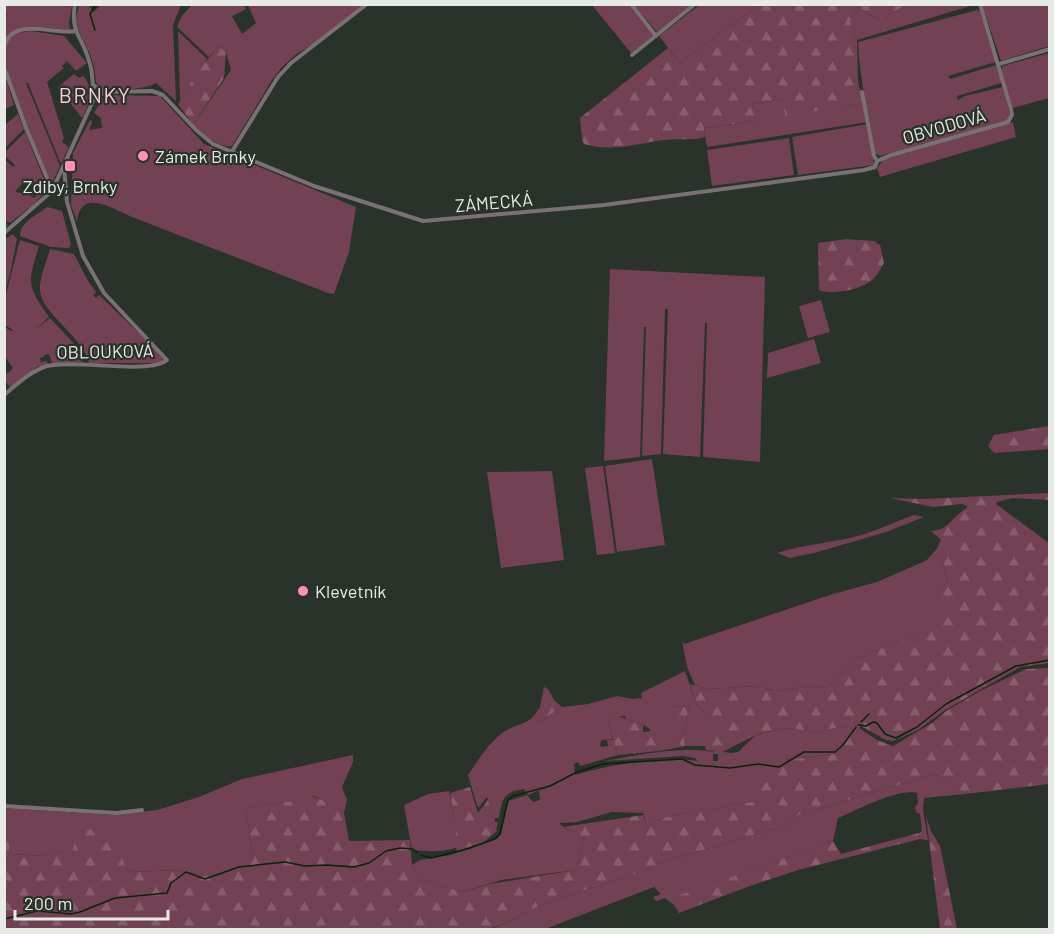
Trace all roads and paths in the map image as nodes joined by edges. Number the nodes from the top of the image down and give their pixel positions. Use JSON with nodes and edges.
{"nodes":[{"id":1,"x":75,"y":4,"type":"edge"},
{"id":2,"x":367,"y":4,"type":"edge"},
{"id":3,"x":631,"y":4,"type":"edge"},
{"id":4,"x":695,"y":4,"type":"edge"},
{"id":5,"x":980,"y":4,"type":"edge"},
{"id":6,"x":75,"y":31,"type":"junction"},
{"id":7,"x":656,"y":36,"type":"junction"},
{"id":8,"x":4,"y":46,"type":"edge"},
{"id":9,"x":1050,"y":49,"type":"edge"},
{"id":10,"x":632,"y":55,"type":"dead end"},
{"id":11,"x":999,"y":64,"type":"junction"},
{"id":12,"x":4,"y":67,"type":"edge"},
{"id":13,"x":93,"y":85,"type":"junction"},
{"id":14,"x":106,"y":92,"type":"junction"},
{"id":15,"x":862,"y":92,"type":"dead end"},
{"id":16,"x":92,"y":103,"type":"junction"},
{"id":17,"x":231,"y":153,"type":"junction"},
{"id":18,"x":877,"y":161,"type":"junction"},
{"id":19,"x":64,"y":167,"type":"junction"},
{"id":20,"x":770,"y":183,"type":"joint"},
{"id":21,"x":52,"y":191,"type":"junction"},
{"id":22,"x":4,"y":233,"type":"edge"},
{"id":23,"x":4,"y":395,"type":"edge"},
{"id":24,"x":4,"y":806,"type":"edge"},
{"id":25,"x":142,"y":810,"type":"dead end"}],
"edges":[{"from":1,"to":6,"type":"street"},
{"from":2,"to":17,"type":"street"},
{"from":3,"to":7,"type":"street"},
{"from":4,"to":7,"type":"street"},
{"from":5,"to":11,"type":"street","name":"OBVODOVÁ"},
{"from":6,"to":8,"type":"street"},
{"from":6,"to":13,"type":"street"},
{"from":7,"to":10,"type":"street"},
{"from":9,"to":11,"type":"street"},
{"from":11,"to":18,"type":"street","name":"OBVODOVÁ"},
{"from":12,"to":21,"type":"street"},
{"from":13,"to":14,"type":"street"},
{"from":13,"to":16,"type":"street"},
{"from":14,"to":16,"type":"street"},
{"from":14,"to":17,"type":"street","name":"ZÁMECKÁ"},
{"from":15,"to":18,"type":"street"},
{"from":16,"to":19,"type":"street"},
{"from":17,"to":20,"type":"street","name":"ZÁMECKÁ"},
{"from":18,"to":20,"type":"street","name":"OBVODOVÁ"},
{"from":19,"to":21,"type":"street"},
{"from":19,"to":23,"type":"street","name":"OBLOUKOVÁ"},
{"from":21,"to":22,"type":"street"},
{"from":24,"to":25,"type":"street"}]}
